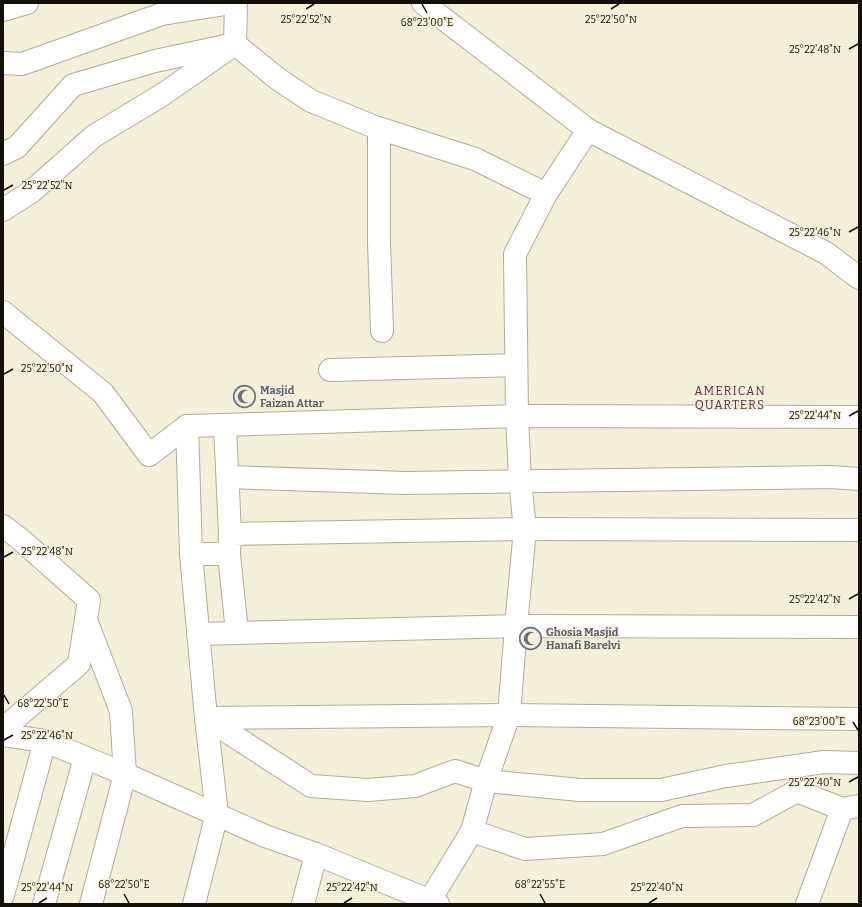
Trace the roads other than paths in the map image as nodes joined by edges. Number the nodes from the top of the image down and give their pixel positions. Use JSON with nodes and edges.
{"nodes":[{"id":1,"x":26,"y":3,"type":"edge"},
{"id":2,"x":232,"y":3,"type":"edge"},
{"id":3,"x":236,"y":3,"type":"edge"},
{"id":4,"x":423,"y":3,"type":"edge"},
{"id":5,"x":3,"y":10,"type":"edge"},
{"id":6,"x":235,"y":44,"type":"junction"},
{"id":7,"x":3,"y":64,"type":"edge"},
{"id":8,"x":379,"y":128,"type":"junction"},
{"id":9,"x":588,"y":130,"type":"junction"},
{"id":10,"x":3,"y":154,"type":"edge"},
{"id":11,"x":546,"y":194,"type":"junction"},
{"id":12,"x":3,"y":210,"type":"edge"},
{"id":13,"x":859,"y":278,"type":"edge"},
{"id":14,"x":3,"y":312,"type":"edge"},
{"id":15,"x":382,"y":331,"type":"dead end"},
{"id":16,"x":516,"y":365,"type":"junction"},
{"id":17,"x":330,"y":370,"type":"dead end"},
{"id":18,"x":517,"y":416,"type":"junction"},
{"id":19,"x":859,"y":417,"type":"edge"},
{"id":20,"x":226,"y":425,"type":"junction"},
{"id":21,"x":187,"y":426,"type":"junction"},
{"id":22,"x":228,"y":477,"type":"junction"},
{"id":23,"x":859,"y":479,"type":"edge"},
{"id":24,"x":520,"y":481,"type":"junction"},
{"id":25,"x":3,"y":526,"type":"edge"},
{"id":26,"x":525,"y":529,"type":"junction"},
{"id":27,"x":859,"y":530,"type":"edge"},
{"id":28,"x":229,"y":544,"type":"junction"},
{"id":29,"x":191,"y":554,"type":"junction"},
{"id":30,"x":86,"y":620,"type":"junction"},
{"id":31,"x":516,"y":626,"type":"junction"},
{"id":32,"x":859,"y":627,"type":"edge"},
{"id":33,"x":237,"y":632,"type":"junction"},
{"id":34,"x":198,"y":634,"type":"junction"},
{"id":35,"x":509,"y":715,"type":"junction"},
{"id":36,"x":206,"y":718,"type":"junction"},
{"id":37,"x":859,"y":718,"type":"edge"},
{"id":38,"x":3,"y":729,"type":"edge"},
{"id":39,"x":3,"y":735,"type":"edge"},
{"id":40,"x":45,"y":741,"type":"junction"},
{"id":41,"x":85,"y":758,"type":"junction"},
{"id":42,"x":859,"y":763,"type":"edge"},
{"id":43,"x":125,"y":774,"type":"junction"},
{"id":44,"x":486,"y":781,"type":"junction"},
{"id":45,"x":851,"y":807,"type":"edge"},
{"id":46,"x":217,"y":814,"type":"junction"},
{"id":47,"x":472,"y":831,"type":"junction"},
{"id":48,"x":316,"y":854,"type":"junction"},
{"id":49,"x":3,"y":895,"type":"edge"},
{"id":50,"x":432,"y":903,"type":"edge"},
{"id":51,"x":44,"y":904,"type":"edge"},
{"id":52,"x":91,"y":904,"type":"edge"},
{"id":53,"x":194,"y":904,"type":"edge"},
{"id":54,"x":303,"y":904,"type":"edge"},
{"id":55,"x":807,"y":904,"type":"edge"}],
"edges":[{"from":1,"to":5,"type":"street"},
{"from":2,"to":7,"type":"street"},
{"from":3,"to":6,"type":"street"},
{"from":4,"to":9,"type":"street"},
{"from":6,"to":8,"type":"street"},
{"from":6,"to":10,"type":"street"},
{"from":6,"to":12,"type":"street"},
{"from":8,"to":11,"type":"street"},
{"from":8,"to":15,"type":"street"},
{"from":9,"to":11,"type":"street"},
{"from":9,"to":13,"type":"street"},
{"from":11,"to":16,"type":"street"},
{"from":14,"to":21,"type":"street"},
{"from":16,"to":17,"type":"street"},
{"from":16,"to":18,"type":"street"},
{"from":18,"to":19,"type":"street"},
{"from":18,"to":20,"type":"street"},
{"from":18,"to":24,"type":"street"},
{"from":20,"to":21,"type":"street"},
{"from":20,"to":22,"type":"street"},
{"from":21,"to":29,"type":"street"},
{"from":22,"to":24,"type":"street"},
{"from":22,"to":28,"type":"street"},
{"from":23,"to":24,"type":"street"},
{"from":24,"to":26,"type":"street"},
{"from":25,"to":30,"type":"street"},
{"from":26,"to":27,"type":"street"},
{"from":26,"to":28,"type":"street"},
{"from":26,"to":31,"type":"street"},
{"from":28,"to":29,"type":"street"},
{"from":28,"to":33,"type":"street"},
{"from":29,"to":34,"type":"street"},
{"from":30,"to":38,"type":"street"},
{"from":30,"to":43,"type":"street"},
{"from":31,"to":32,"type":"street"},
{"from":31,"to":33,"type":"street"},
{"from":31,"to":35,"type":"street"},
{"from":33,"to":34,"type":"street"},
{"from":34,"to":36,"type":"street"},
{"from":35,"to":36,"type":"street"},
{"from":35,"to":37,"type":"street"},
{"from":35,"to":44,"type":"street"},
{"from":36,"to":44,"type":"street"},
{"from":36,"to":46,"type":"street"},
{"from":39,"to":40,"type":"street"},
{"from":40,"to":41,"type":"street"},
{"from":40,"to":49,"type":"street"},
{"from":41,"to":43,"type":"street"},
{"from":41,"to":51,"type":"street"},
{"from":42,"to":44,"type":"street"},
{"from":43,"to":46,"type":"street"},
{"from":43,"to":52,"type":"street"},
{"from":44,"to":47,"type":"street"},
{"from":45,"to":47,"type":"street"},
{"from":45,"to":55,"type":"street"},
{"from":46,"to":48,"type":"street"},
{"from":46,"to":53,"type":"street"},
{"from":47,"to":50,"type":"street"},
{"from":48,"to":50,"type":"street"},
{"from":48,"to":54,"type":"street"}]}
